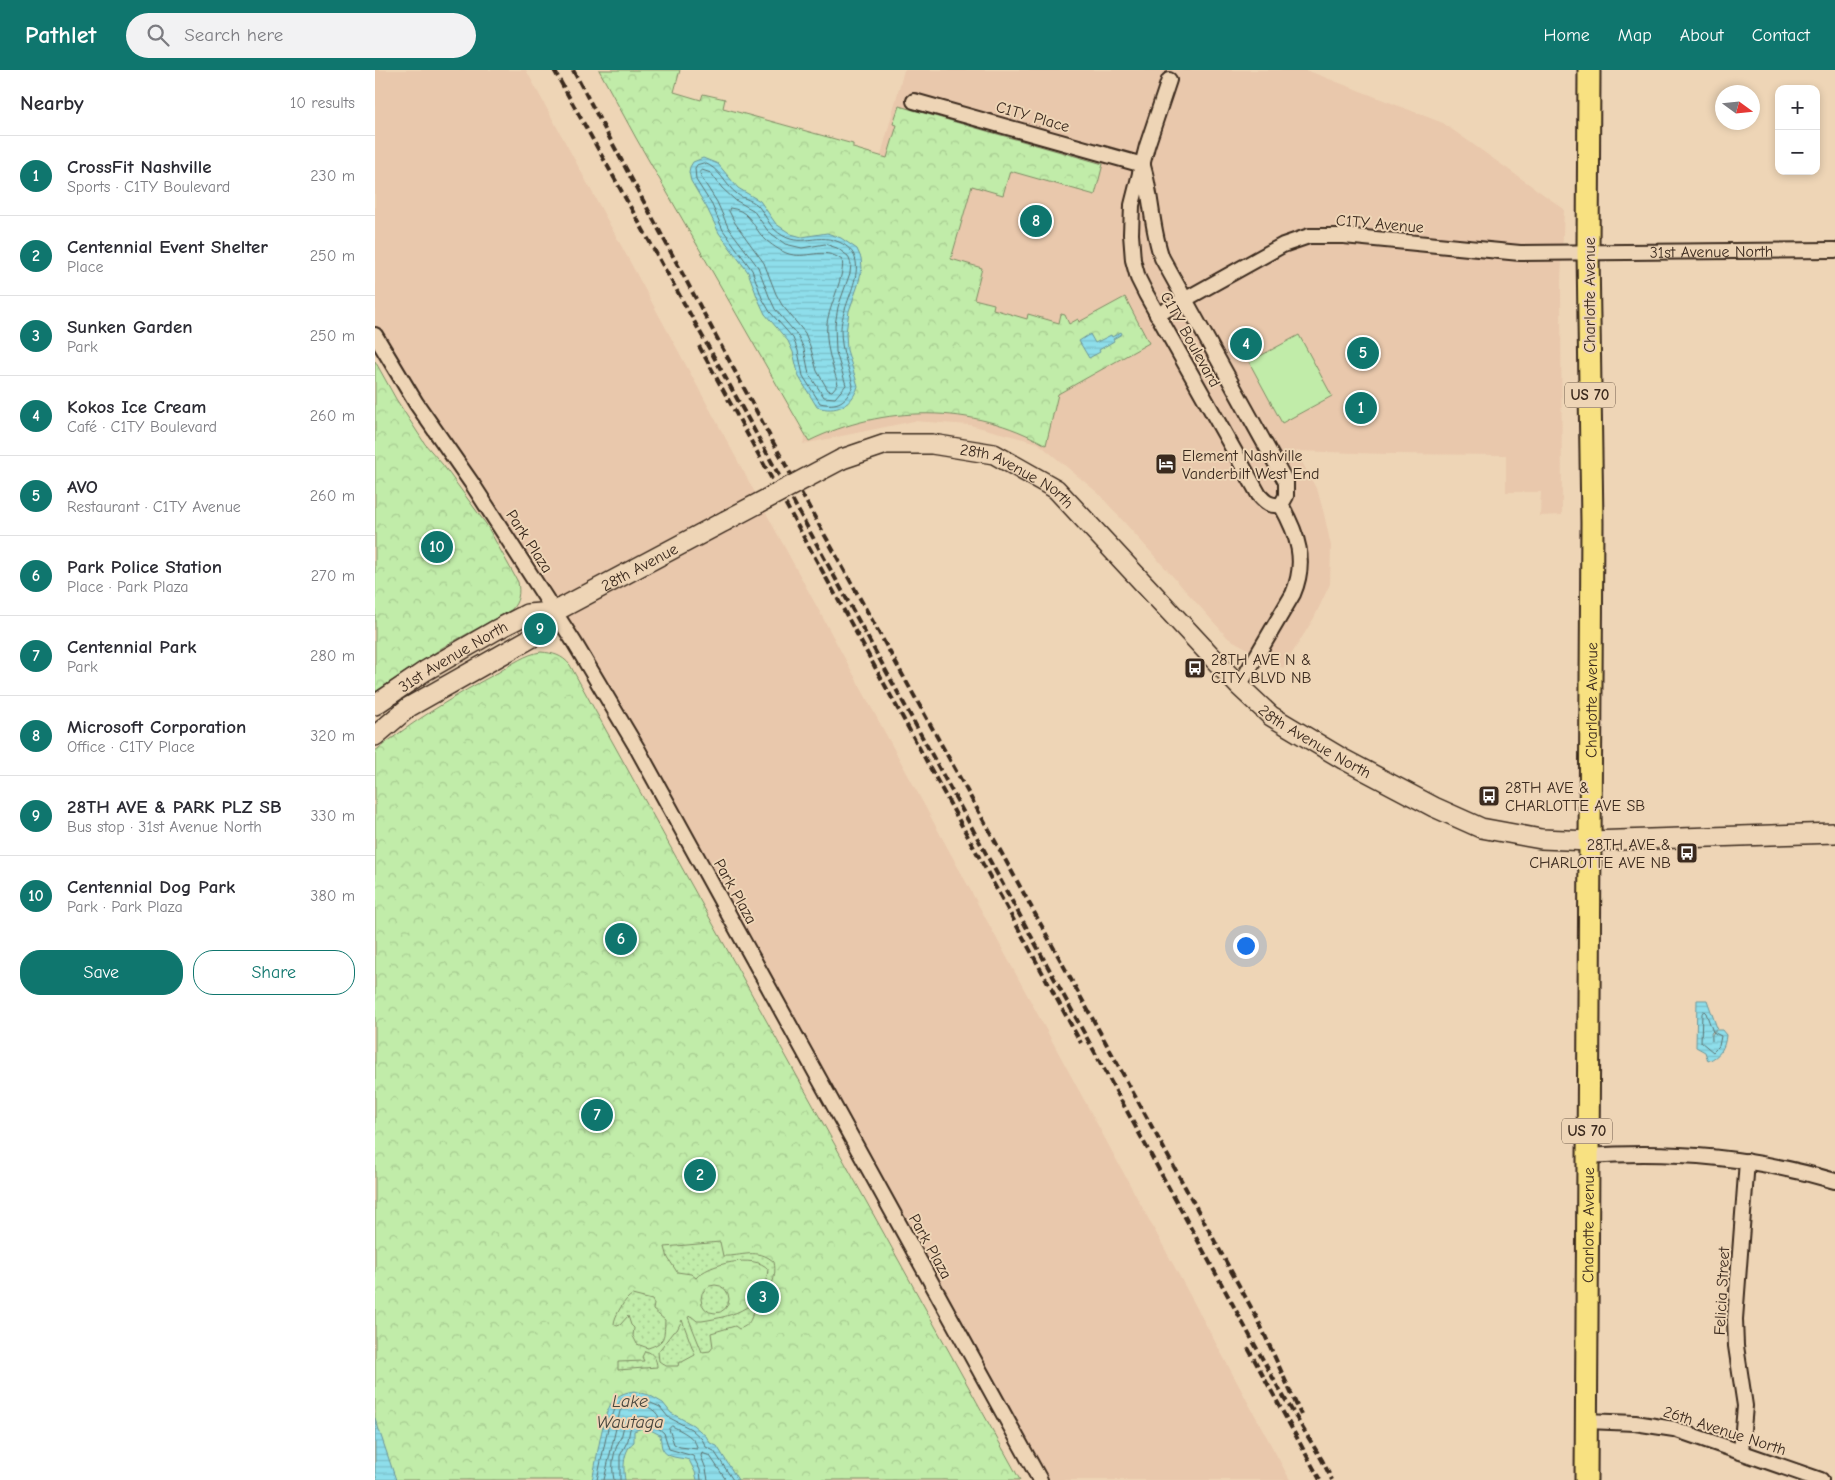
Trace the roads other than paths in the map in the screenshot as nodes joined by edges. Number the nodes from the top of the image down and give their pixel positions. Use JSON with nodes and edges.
{"nodes":[{"id":1,"x":1589,"y":70,"type":"edge"},
{"id":2,"x":1169,"y":80,"type":"dead end"},
{"id":3,"x":914,"y":101,"type":"dead end"},
{"id":4,"x":1143,"y":165,"type":"junction"},
{"id":5,"x":1835,"y":250,"type":"edge"},
{"id":6,"x":1588,"y":252,"type":"junction"},
{"id":7,"x":1184,"y":300,"type":"junction"},
{"id":8,"x":1157,"y":315,"type":"junction"},
{"id":9,"x":375,"y":335,"type":"edge"},
{"id":10,"x":1281,"y":505,"type":"junction"},
{"id":11,"x":725,"y":521,"type":"joint"},
{"id":12,"x":554,"y":612,"type":"junction"},
{"id":13,"x":1239,"y":686,"type":"junction"},
{"id":14,"x":375,"y":705,"type":"edge"},
{"id":15,"x":375,"y":736,"type":"edge"},
{"id":16,"x":1835,"y":833,"type":"edge"},
{"id":17,"x":1589,"y":840,"type":"junction"},
{"id":18,"x":1587,"y":1156,"type":"junction"},
{"id":19,"x":1747,"y":1161,"type":"junction"},
{"id":20,"x":1835,"y":1181,"type":"edge"},
{"id":21,"x":1587,"y":1421,"type":"junction"},
{"id":22,"x":1741,"y":1452,"type":"junction"},
{"id":23,"x":1040,"y":1480,"type":"edge"},
{"id":24,"x":1586,"y":1480,"type":"edge"},
{"id":25,"x":1821,"y":1480,"type":"edge"}],
"edges":[{"from":1,"to":6,"type":"main road","name":"Charlotte Avenue","number":"US 70"},
{"from":2,"to":4,"type":"street","name":"C1TY Boulevard"},
{"from":3,"to":4,"type":"street","name":"C1TY Place"},
{"from":4,"to":7,"type":"street","name":"C1TY Boulevard"},
{"from":4,"to":8,"type":"street","name":"C1TY Boulevard"},
{"from":5,"to":6,"type":"street","name":"31st Avenue North"},
{"from":6,"to":7,"type":"street","name":"C1TY Avenue"},
{"from":6,"to":17,"type":"main road","name":"Charlotte Avenue","number":"US 70"},
{"from":7,"to":8,"type":"street","name":"C1TY Avenue"},
{"from":7,"to":10,"type":"street","name":"C1TY Boulevard"},
{"from":8,"to":10,"type":"street","name":"C1TY Boulevard"},
{"from":9,"to":12,"type":"street","name":"Park Plaza"},
{"from":10,"to":13,"type":"street"},
{"from":11,"to":12,"type":"main road","name":"28th Avenue"},
{"from":11,"to":13,"type":"main road","name":"28th Avenue North","bridge":true},
{"from":12,"to":14,"type":"main road","name":"31st Avenue North"},
{"from":12,"to":15,"type":"main road","name":"31st Avenue North"},
{"from":12,"to":23,"type":"street","name":"Park Plaza"},
{"from":13,"to":17,"type":"main road","name":"28th Avenue North"},
{"from":16,"to":17,"type":"main road","name":"28th Avenue North"},
{"from":17,"to":18,"type":"main road","name":"Charlotte Avenue","number":"US 70"},
{"from":18,"to":19,"type":"street"},
{"from":18,"to":21,"type":"main road","name":"Charlotte Avenue","number":"US 70"},
{"from":19,"to":20,"type":"street"},
{"from":19,"to":22,"type":"street","name":"Felicia Street"},
{"from":21,"to":22,"type":"street","name":"26th Avenue North"},
{"from":21,"to":24,"type":"main road","name":"Charlotte Avenue","number":"US 70"},
{"from":22,"to":25,"type":"street","name":"26th Avenue North"}]}
